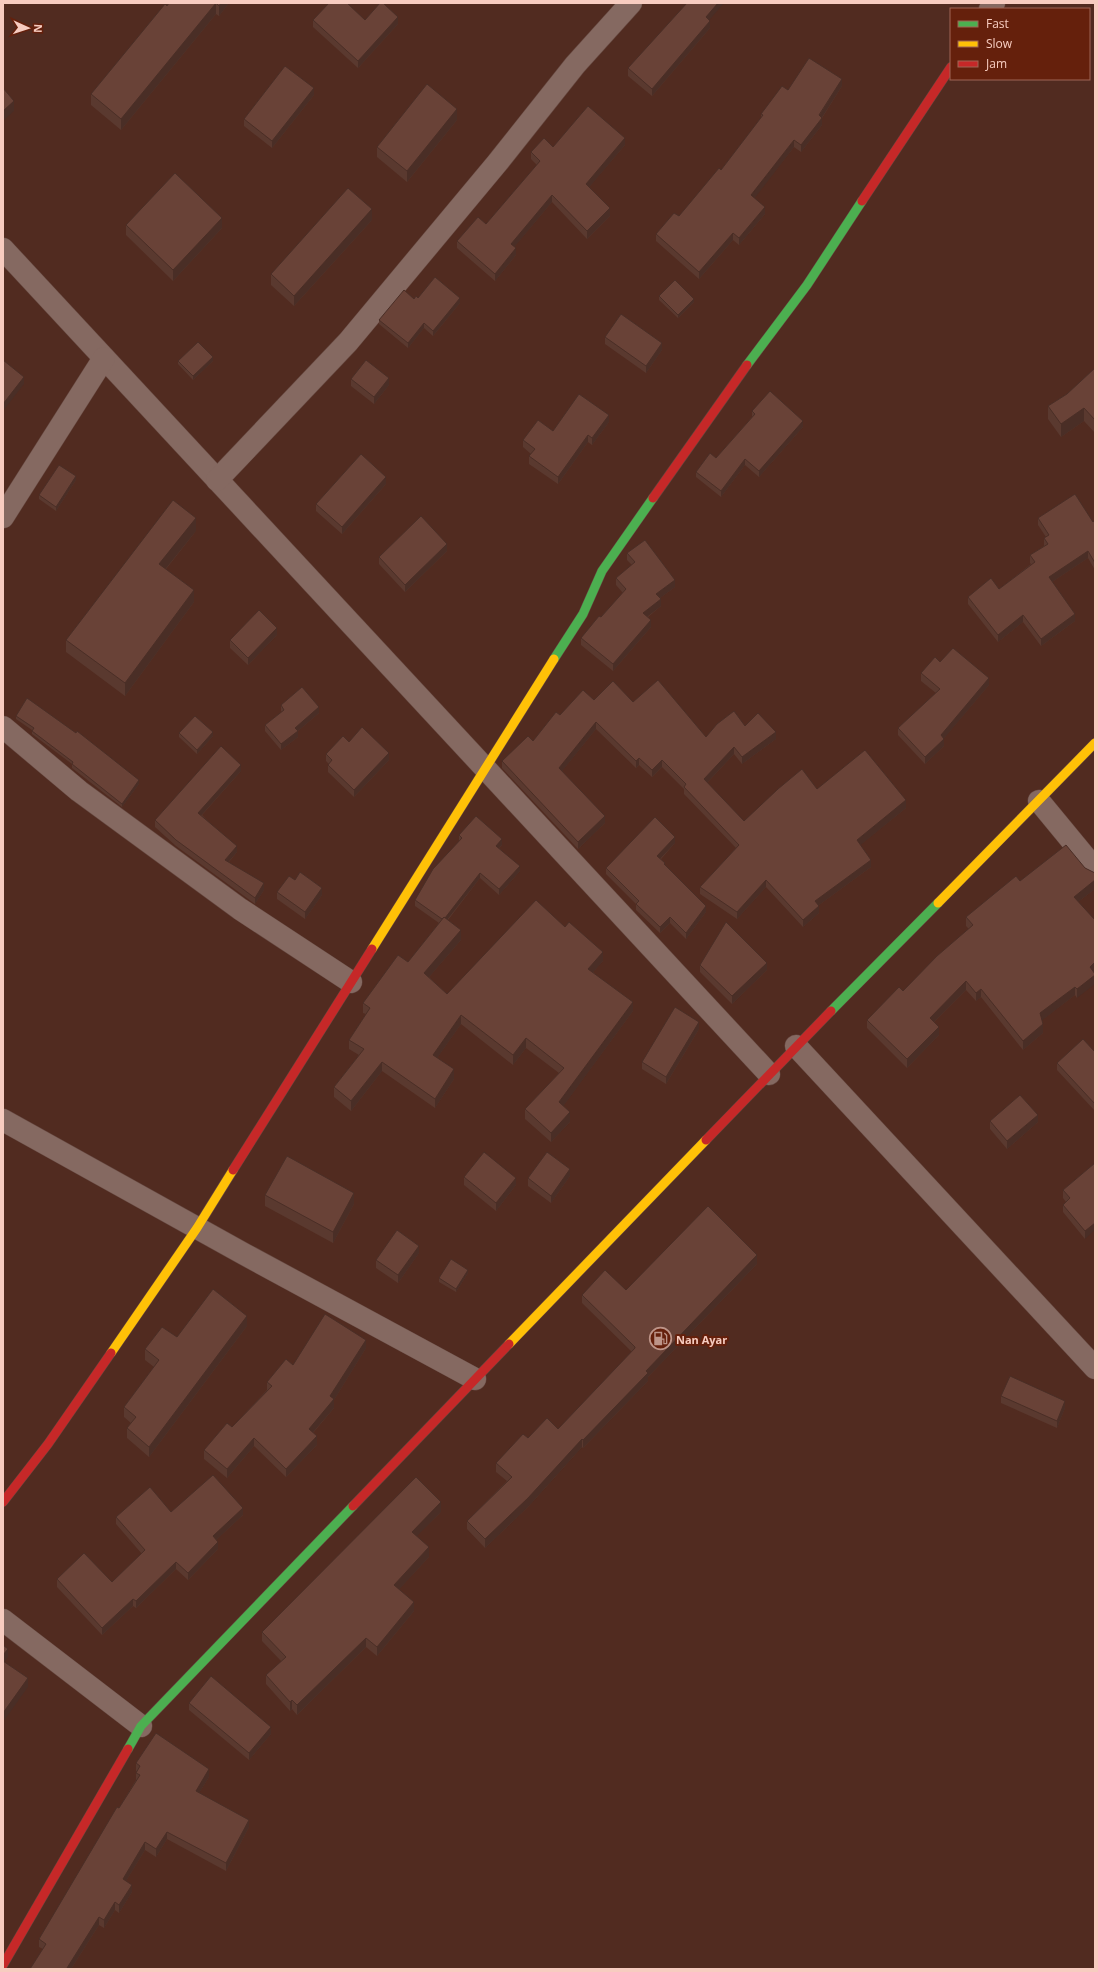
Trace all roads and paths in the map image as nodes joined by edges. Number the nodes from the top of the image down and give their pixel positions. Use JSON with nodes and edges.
{"nodes":[{"id":1,"x":631,"y":3,"type":"edge"},
{"id":2,"x":950,"y":69,"type":"edge"},
{"id":3,"x":3,"y":249,"type":"edge"},
{"id":4,"x":104,"y":358,"type":"junction"},
{"id":5,"x":217,"y":480,"type":"junction"},
{"id":6,"x":3,"y":517,"type":"edge"},
{"id":7,"x":3,"y":727,"type":"edge"},
{"id":8,"x":1095,"y":743,"type":"edge"},
{"id":9,"x":485,"y":768,"type":"junction"},
{"id":10,"x":1039,"y":800,"type":"junction"},
{"id":11,"x":1095,"y":869,"type":"edge"},
{"id":12,"x":351,"y":982,"type":"junction"},
{"id":13,"x":796,"y":1046,"type":"junction"},
{"id":14,"x":769,"y":1074,"type":"junction"},
{"id":15,"x":3,"y":1120,"type":"edge"},
{"id":16,"x":197,"y":1228,"type":"junction"},
{"id":17,"x":1095,"y":1368,"type":"edge"},
{"id":18,"x":475,"y":1378,"type":"junction"},
{"id":19,"x":3,"y":1502,"type":"edge"},
{"id":20,"x":3,"y":1620,"type":"edge"},
{"id":21,"x":141,"y":1726,"type":"junction"},
{"id":22,"x":3,"y":1965,"type":"edge"}],
"edges":[{"from":1,"to":5,"type":"street"},
{"from":2,"to":9,"type":"street"},
{"from":3,"to":4,"type":"street"},
{"from":4,"to":5,"type":"street"},
{"from":4,"to":6,"type":"street"},
{"from":5,"to":9,"type":"street"},
{"from":7,"to":12,"type":"street"},
{"from":8,"to":10,"type":"street"},
{"from":9,"to":12,"type":"street"},
{"from":9,"to":14,"type":"street"},
{"from":10,"to":11,"type":"street"},
{"from":10,"to":13,"type":"street"},
{"from":12,"to":16,"type":"street"},
{"from":13,"to":14,"type":"street"},
{"from":13,"to":17,"type":"street"},
{"from":14,"to":18,"type":"street"},
{"from":15,"to":16,"type":"street"},
{"from":16,"to":18,"type":"street"},
{"from":16,"to":19,"type":"street"},
{"from":18,"to":21,"type":"street"},
{"from":20,"to":21,"type":"street"},
{"from":21,"to":22,"type":"street"}]}
